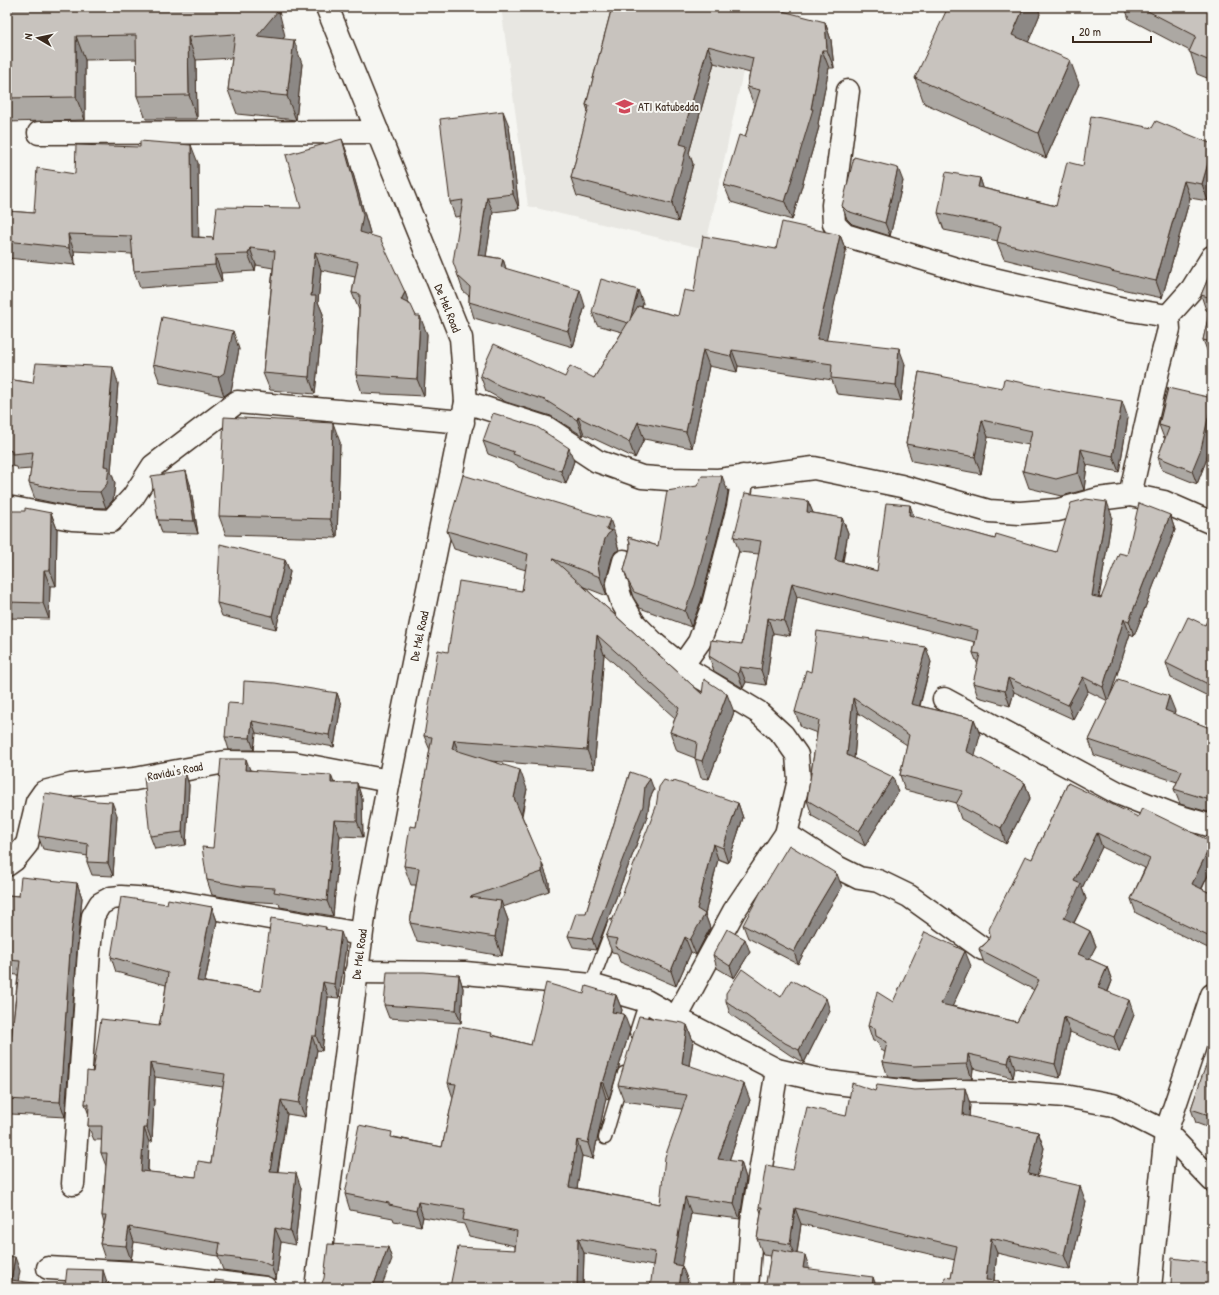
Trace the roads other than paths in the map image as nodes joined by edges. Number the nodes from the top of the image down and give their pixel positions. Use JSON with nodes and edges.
{"nodes":[{"id":1,"x":327,"y":7,"type":"edge"},
{"id":2,"x":848,"y":91,"type":"dead end"},
{"id":3,"x":378,"y":132,"type":"junction"},
{"id":4,"x":39,"y":133,"type":"dead end"},
{"id":5,"x":1212,"y":257,"type":"edge"},
{"id":6,"x":1168,"y":316,"type":"junction"},
{"id":7,"x":465,"y":412,"type":"junction"},
{"id":8,"x":743,"y":476,"type":"junction"},
{"id":9,"x":1130,"y":495,"type":"junction"},
{"id":10,"x":7,"y":507,"type":"edge"},
{"id":11,"x":1212,"y":524,"type":"edge"},
{"id":12,"x":624,"y":560,"type":"dead end"},
{"id":13,"x":682,"y":666,"type":"junction"},
{"id":14,"x":944,"y":699,"type":"dead end"},
{"id":15,"x":389,"y":781,"type":"junction"},
{"id":16,"x":1212,"y":826,"type":"edge"},
{"id":17,"x":786,"y":834,"type":"junction"},
{"id":18,"x":7,"y":865,"type":"edge"},
{"id":19,"x":619,"y":912,"type":"edge"},
{"id":20,"x":361,"y":934,"type":"junction"},
{"id":21,"x":983,"y":949,"type":"edge"},
{"id":22,"x":356,"y":972,"type":"junction"},
{"id":23,"x":591,"y":985,"type":"junction"},
{"id":24,"x":1212,"y":995,"type":"edge"},
{"id":25,"x":646,"y":1001,"type":"junction"},
{"id":26,"x":676,"y":1018,"type":"junction"},
{"id":27,"x":632,"y":1047,"type":"edge"},
{"id":28,"x":627,"y":1062,"type":"edge"},
{"id":29,"x":777,"y":1070,"type":"junction"},
{"id":30,"x":1166,"y":1132,"type":"junction"},
{"id":31,"x":604,"y":1138,"type":"dead end"},
{"id":32,"x":1212,"y":1180,"type":"edge"},
{"id":33,"x":73,"y":1184,"type":"dead end"},
{"id":34,"x":48,"y":1268,"type":"dead end"},
{"id":35,"x":151,"y":1281,"type":"edge"},
{"id":36,"x":265,"y":1288,"type":"edge"},
{"id":37,"x":316,"y":1288,"type":"edge"},
{"id":38,"x":747,"y":1288,"type":"edge"},
{"id":39,"x":1150,"y":1288,"type":"edge"}],
"edges":[{"from":1,"to":3,"type":"street","name":"De Mel Road"},
{"from":2,"to":6,"type":"street"},
{"from":3,"to":4,"type":"street"},
{"from":3,"to":7,"type":"street","name":"De Mel Road"},
{"from":5,"to":6,"type":"street"},
{"from":6,"to":9,"type":"street"},
{"from":7,"to":8,"type":"street"},
{"from":7,"to":10,"type":"street"},
{"from":7,"to":15,"type":"street","name":"De Mel Road"},
{"from":8,"to":9,"type":"street"},
{"from":8,"to":13,"type":"street"},
{"from":9,"to":11,"type":"street"},
{"from":12,"to":13,"type":"street"},
{"from":13,"to":17,"type":"street"},
{"from":14,"to":16,"type":"street"},
{"from":15,"to":18,"type":"street","name":"Ravidu's Road"},
{"from":15,"to":20,"type":"street","name":"De Mel Road"},
{"from":17,"to":21,"type":"street"},
{"from":17,"to":26,"type":"street"},
{"from":19,"to":23,"type":"lane"},
{"from":20,"to":22,"type":"street","name":"De Mel Road"},
{"from":20,"to":33,"type":"street"},
{"from":22,"to":23,"type":"street"},
{"from":22,"to":37,"type":"street","name":"De Mel Road"},
{"from":23,"to":25,"type":"street"},
{"from":24,"to":30,"type":"street"},
{"from":25,"to":26,"type":"street"},
{"from":25,"to":27,"type":"lane"},
{"from":26,"to":29,"type":"street"},
{"from":28,"to":31,"type":"lane"},
{"from":29,"to":30,"type":"street"},
{"from":29,"to":38,"type":"street"},
{"from":30,"to":32,"type":"street"},
{"from":30,"to":39,"type":"street"},
{"from":34,"to":35,"type":"street"},
{"from":35,"to":36,"type":"street"}]}
